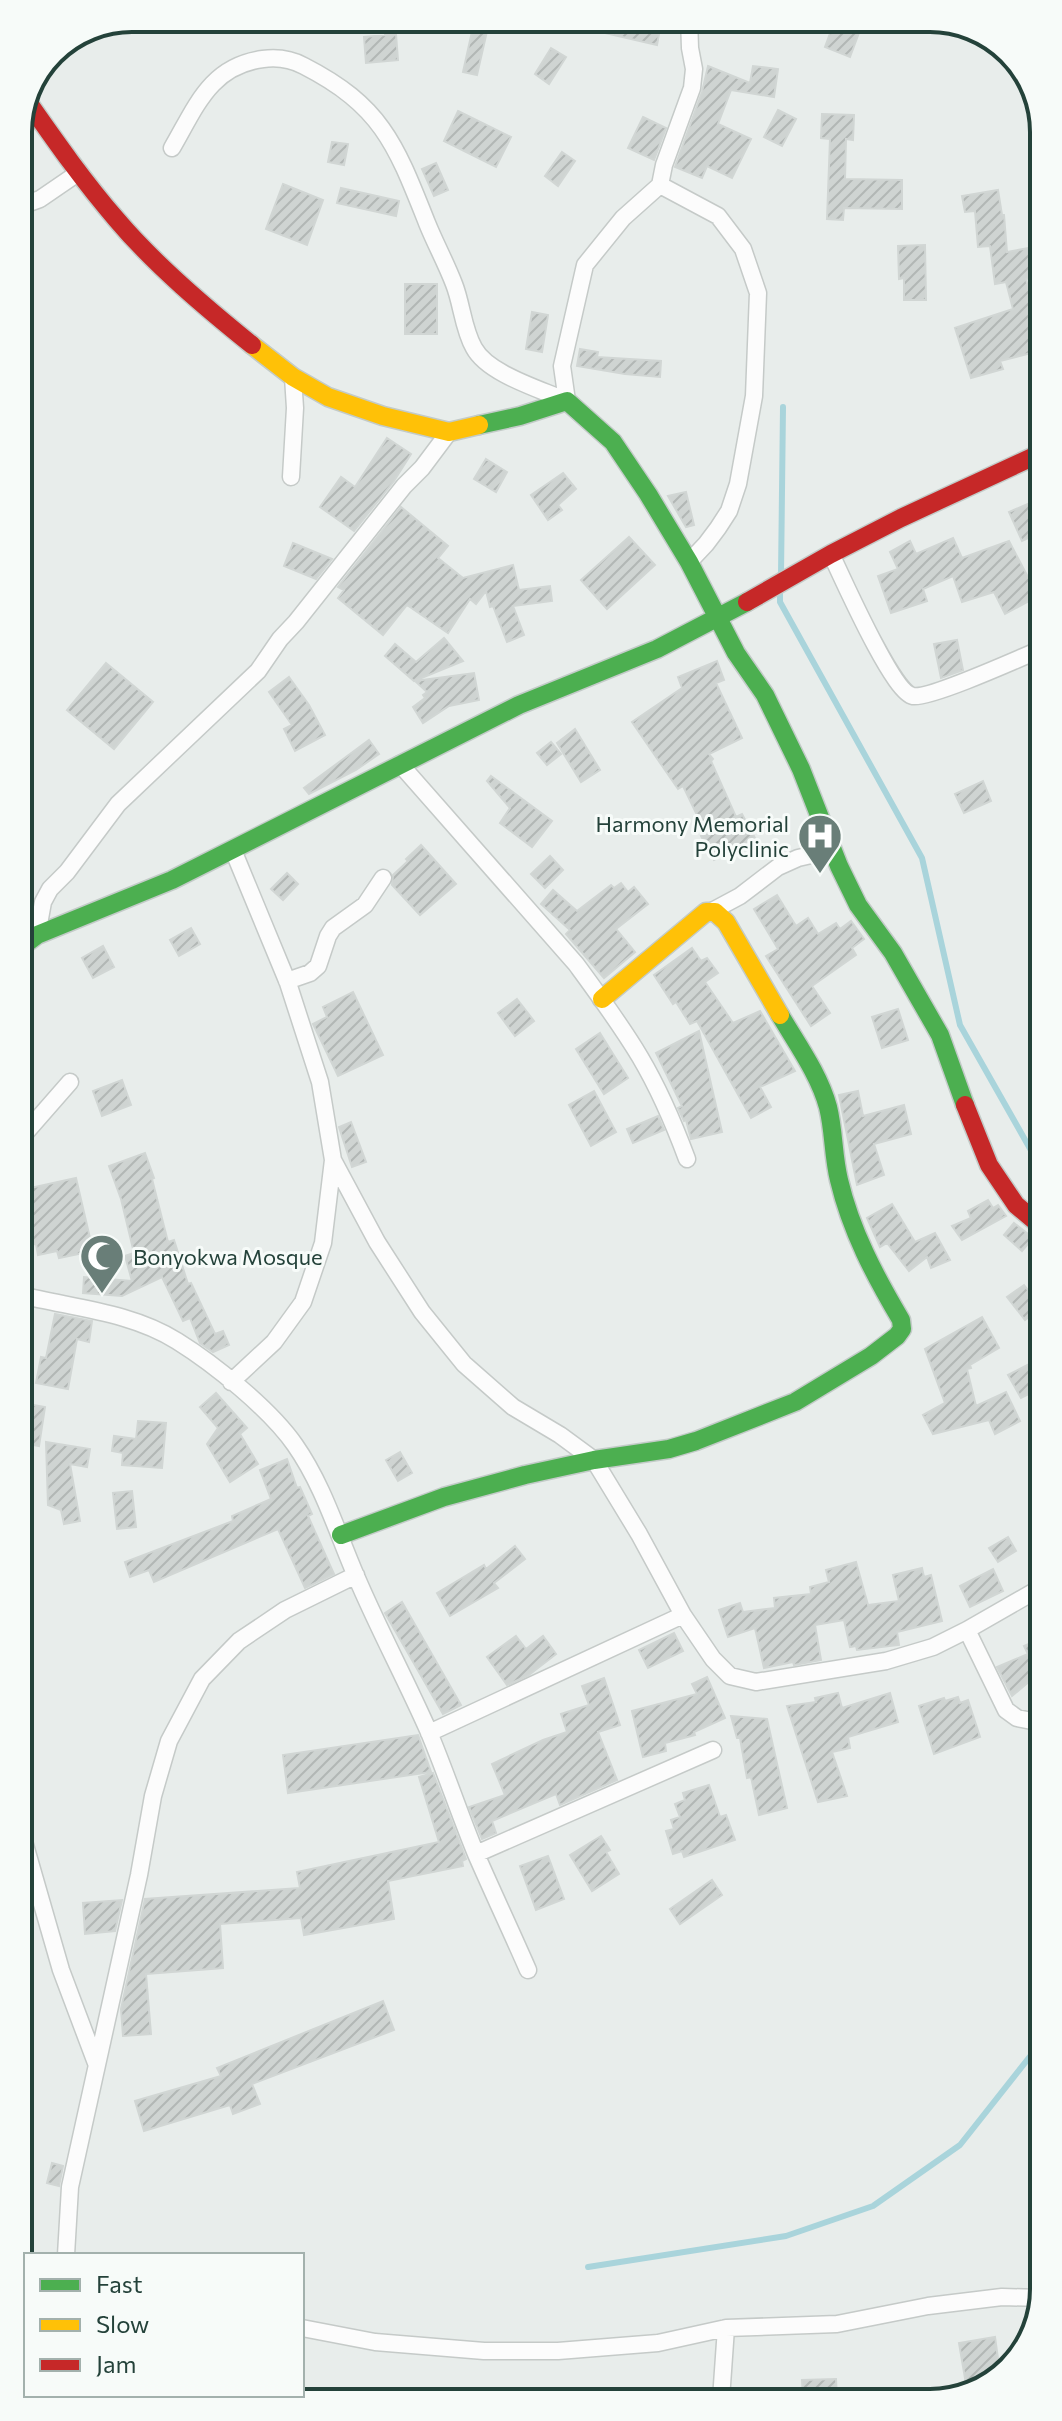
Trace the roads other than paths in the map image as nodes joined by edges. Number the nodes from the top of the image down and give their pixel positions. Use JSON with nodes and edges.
{"nodes":[{"id":1,"x":690,"y":32,"type":"edge"},
{"id":2,"x":34,"y":111,"type":"edge"},
{"id":3,"x":172,"y":148,"type":"dead end"},
{"id":4,"x":78,"y":173,"type":"junction"},
{"id":5,"x":660,"y":185,"type":"junction"},
{"id":6,"x":32,"y":202,"type":"edge"},
{"id":7,"x":293,"y":377,"type":"junction"},
{"id":8,"x":567,"y":401,"type":"junction"},
{"id":9,"x":449,"y":432,"type":"junction"},
{"id":10,"x":1030,"y":458,"type":"edge"},
{"id":11,"x":291,"y":477,"type":"dead end"},
{"id":12,"x":831,"y":554,"type":"junction"},
{"id":13,"x":689,"y":562,"type":"junction"},
{"id":14,"x":717,"y":619,"type":"junction"},
{"id":15,"x":1030,"y":654,"type":"edge"},
{"id":16,"x":400,"y":764,"type":"junction"},
{"id":17,"x":233,"y":850,"type":"junction"},
{"id":18,"x":833,"y":850,"type":"junction"},
{"id":19,"x":383,"y":878,"type":"dead end"},
{"id":20,"x":712,"y":911,"type":"junction"},
{"id":21,"x":37,"y":935,"type":"junction"},
{"id":22,"x":32,"y":939,"type":"edge"},
{"id":23,"x":287,"y":981,"type":"junction"},
{"id":24,"x":602,"y":999,"type":"junction"},
{"id":25,"x":70,"y":1082,"type":"dead end"},
{"id":26,"x":32,"y":1125,"type":"edge"},
{"id":27,"x":687,"y":1159,"type":"dead end"},
{"id":28,"x":333,"y":1160,"type":"junction"},
{"id":29,"x":1030,"y":1217,"type":"edge"},
{"id":30,"x":32,"y":1297,"type":"edge"},
{"id":31,"x":231,"y":1382,"type":"junction"},
{"id":32,"x":594,"y":1460,"type":"junction"},
{"id":33,"x":341,"y":1535,"type":"junction"},
{"id":34,"x":356,"y":1575,"type":"junction"},
{"id":35,"x":1030,"y":1594,"type":"edge"},
{"id":36,"x":683,"y":1615,"type":"junction"},
{"id":37,"x":967,"y":1630,"type":"junction"},
{"id":38,"x":1030,"y":1721,"type":"edge"},
{"id":39,"x":429,"y":1733,"type":"junction"},
{"id":40,"x":713,"y":1750,"type":"dead end"},
{"id":41,"x":476,"y":1854,"type":"junction"},
{"id":42,"x":32,"y":1869,"type":"edge"},
{"id":43,"x":528,"y":1970,"type":"dead end"},
{"id":44,"x":96,"y":2063,"type":"junction"},
{"id":45,"x":66,"y":2253,"type":"edge"},
{"id":46,"x":1029,"y":2298,"type":"edge"},
{"id":47,"x":304,"y":2328,"type":"edge"},
{"id":48,"x":726,"y":2328,"type":"junction"},
{"id":49,"x":722,"y":2389,"type":"edge"}],
"edges":[{"from":1,"to":5,"type":"street"},
{"from":2,"to":4,"type":"street"},
{"from":3,"to":8,"type":"street"},
{"from":4,"to":6,"type":"street"},
{"from":4,"to":7,"type":"street"},
{"from":5,"to":8,"type":"street"},
{"from":5,"to":13,"type":"street"},
{"from":7,"to":9,"type":"street"},
{"from":7,"to":11,"type":"street"},
{"from":8,"to":9,"type":"street"},
{"from":8,"to":13,"type":"street"},
{"from":9,"to":21,"type":"street"},
{"from":10,"to":12,"type":"street"},
{"from":12,"to":14,"type":"street"},
{"from":12,"to":15,"type":"street"},
{"from":13,"to":14,"type":"street"},
{"from":14,"to":16,"type":"street"},
{"from":14,"to":18,"type":"street"},
{"from":16,"to":17,"type":"street"},
{"from":16,"to":24,"type":"street"},
{"from":17,"to":21,"type":"street"},
{"from":17,"to":23,"type":"street"},
{"from":18,"to":20,"type":"street"},
{"from":18,"to":29,"type":"street"},
{"from":19,"to":23,"type":"street"},
{"from":20,"to":24,"type":"street"},
{"from":20,"to":32,"type":"street"},
{"from":21,"to":22,"type":"street"},
{"from":23,"to":28,"type":"street"},
{"from":24,"to":27,"type":"street"},
{"from":25,"to":26,"type":"street"},
{"from":28,"to":31,"type":"street"},
{"from":28,"to":32,"type":"street"},
{"from":30,"to":31,"type":"street"},
{"from":31,"to":33,"type":"street"},
{"from":32,"to":33,"type":"street"},
{"from":32,"to":36,"type":"street"},
{"from":33,"to":34,"type":"street"},
{"from":34,"to":39,"type":"street"},
{"from":34,"to":44,"type":"street"},
{"from":35,"to":37,"type":"street"},
{"from":36,"to":37,"type":"street"},
{"from":36,"to":39,"type":"street"},
{"from":37,"to":38,"type":"street"},
{"from":39,"to":41,"type":"street"},
{"from":40,"to":41,"type":"street"},
{"from":41,"to":43,"type":"street"},
{"from":42,"to":44,"type":"street"},
{"from":44,"to":45,"type":"street"},
{"from":46,"to":48,"type":"street"},
{"from":47,"to":48,"type":"street"},
{"from":48,"to":49,"type":"street"}]}
